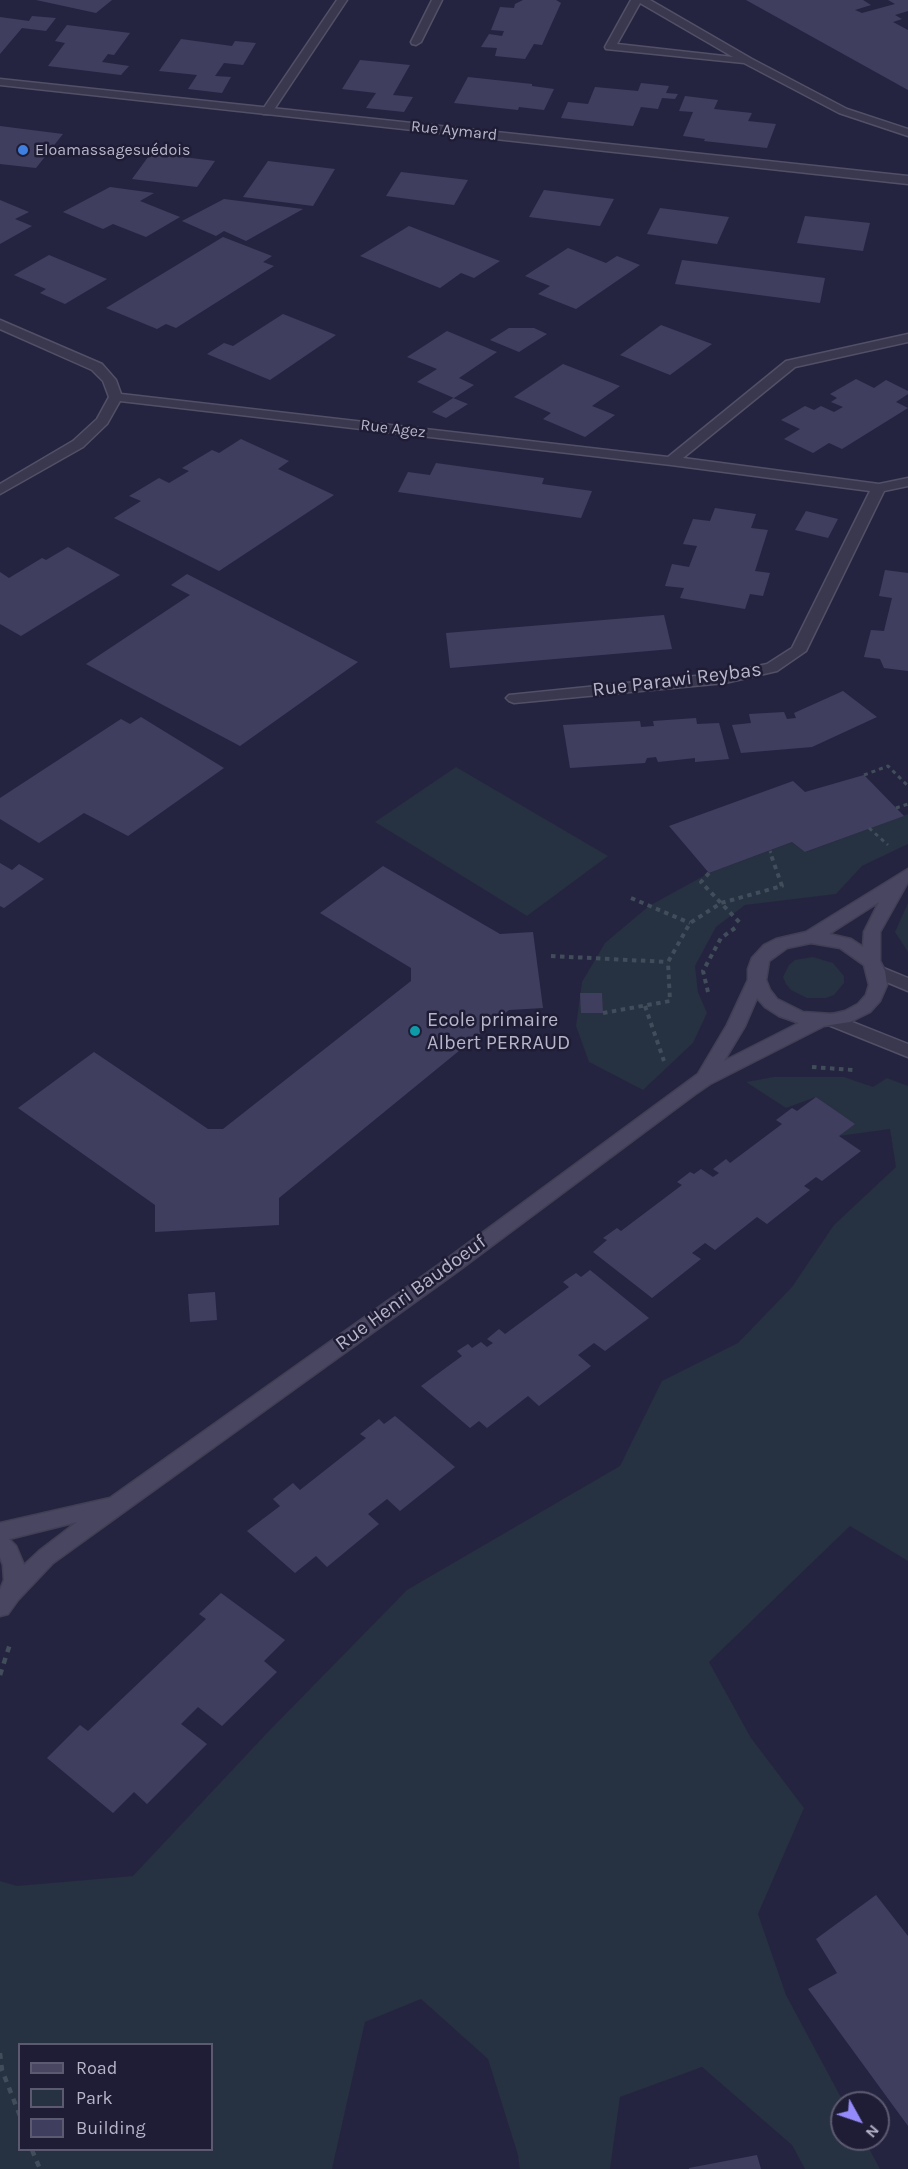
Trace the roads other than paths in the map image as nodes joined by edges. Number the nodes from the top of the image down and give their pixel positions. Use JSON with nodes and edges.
{"nodes":[{"id":1,"x":342,"y":0,"type":"edge"},
{"id":2,"x":437,"y":0,"type":"edge"},
{"id":3,"x":636,"y":0,"type":"edge"},
{"id":4,"x":642,"y":0,"type":"edge"},
{"id":5,"x":416,"y":42,"type":"dead end"},
{"id":6,"x":748,"y":62,"type":"junction"},
{"id":7,"x":0,"y":82,"type":"edge"},
{"id":8,"x":267,"y":112,"type":"junction"},
{"id":9,"x":908,"y":134,"type":"edge"},
{"id":10,"x":908,"y":180,"type":"edge"},
{"id":11,"x":0,"y":324,"type":"edge"},
{"id":12,"x":908,"y":338,"type":"edge"},
{"id":13,"x":116,"y":397,"type":"junction"},
{"id":14,"x":670,"y":461,"type":"junction"},
{"id":15,"x":908,"y":482,"type":"edge"},
{"id":16,"x":879,"y":488,"type":"junction"},
{"id":17,"x":0,"y":490,"type":"edge"},
{"id":18,"x":514,"y":698,"type":"dead end"},
{"id":19,"x":903,"y":877,"type":"edge"},
{"id":20,"x":811,"y":937,"type":"junction"},
{"id":21,"x":873,"y":966,"type":"junction"},
{"id":22,"x":757,"y":980,"type":"junction"},
{"id":23,"x":908,"y":985,"type":"edge"},
{"id":24,"x":826,"y":1020,"type":"junction"},
{"id":25,"x":908,"y":1051,"type":"edge"},
{"id":26,"x":704,"y":1079,"type":"junction"},
{"id":27,"x":116,"y":1505,"type":"junction"},
{"id":28,"x":0,"y":1532,"type":"edge"},
{"id":29,"x":0,"y":1544,"type":"edge"},
{"id":30,"x":3,"y":1604,"type":"edge"}],
"edges":[{"from":1,"to":8,"type":"street"},
{"from":2,"to":5,"type":"street"},
{"from":3,"to":6,"type":"street"},
{"from":4,"to":6,"type":"street"},
{"from":6,"to":9,"type":"street"},
{"from":7,"to":8,"type":"street","name":"Rue Aymard"},
{"from":8,"to":10,"type":"street","name":"Rue Aymard"},
{"from":11,"to":13,"type":"street"},
{"from":12,"to":14,"type":"street"},
{"from":13,"to":14,"type":"street","name":"Rue Agez"},
{"from":13,"to":17,"type":"street"},
{"from":14,"to":16,"type":"street","name":"Rue Agez"},
{"from":15,"to":16,"type":"street","name":"Rue Agez"},
{"from":16,"to":18,"type":"street","name":"Rue Parawi Reybas"},
{"from":19,"to":20,"type":"street"},
{"from":19,"to":21,"type":"street"},
{"from":20,"to":21,"type":"street"},
{"from":20,"to":22,"type":"street"},
{"from":21,"to":23,"type":"street"},
{"from":21,"to":24,"type":"street"},
{"from":22,"to":24,"type":"street"},
{"from":22,"to":26,"type":"street","name":"Rue Henri Baudoeuf"},
{"from":24,"to":25,"type":"street"},
{"from":24,"to":26,"type":"street","name":"Rue Henri Baudoeuf"},
{"from":26,"to":27,"type":"street","name":"Rue Henri Baudoeuf"},
{"from":27,"to":28,"type":"street","name":"Rue Henri Baudoeuf"},
{"from":27,"to":30,"type":"street","name":"Rue Henri Baudoeuf"},
{"from":29,"to":30,"type":"street"}]}
